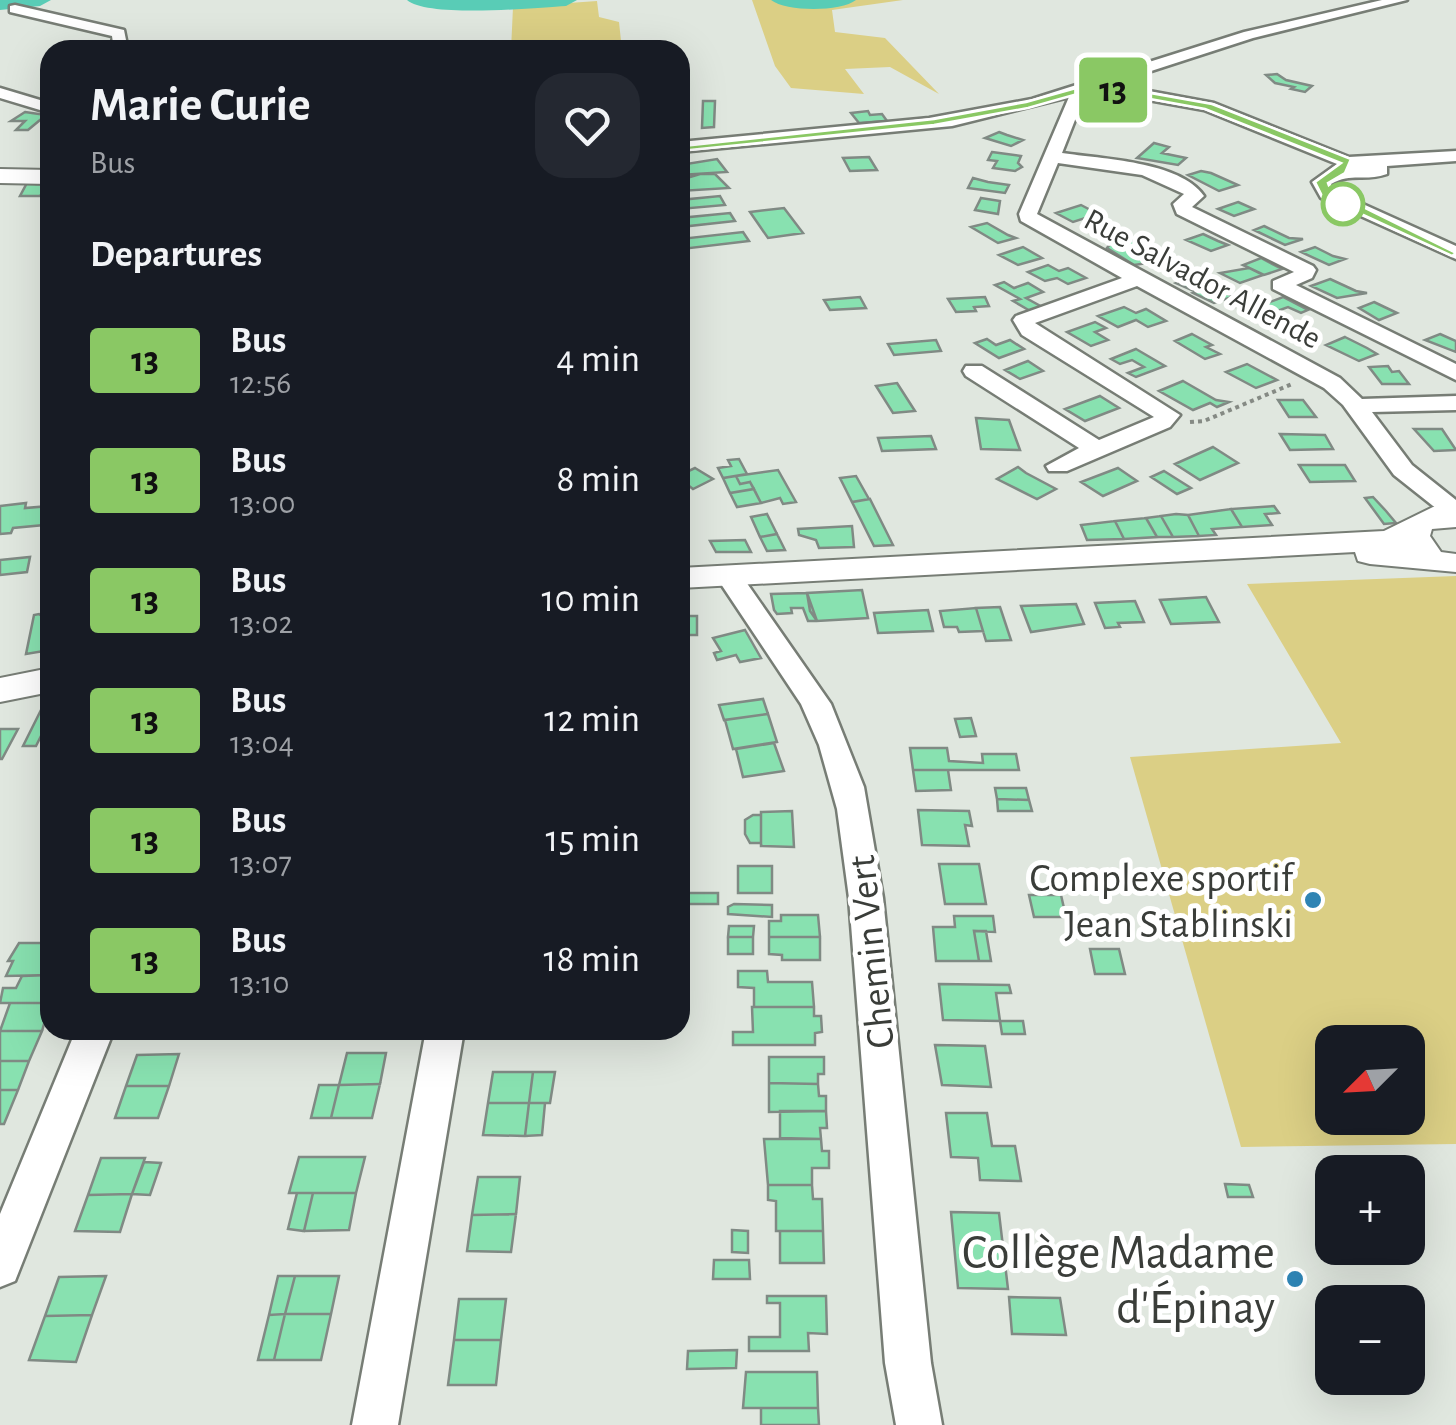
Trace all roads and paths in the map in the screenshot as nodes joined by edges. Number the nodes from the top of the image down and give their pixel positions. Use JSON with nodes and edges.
{"nodes":[{"id":1,"x":1400,"y":0,"type":"edge"},
{"id":2,"x":15,"y":9,"type":"dead end"},
{"id":3,"x":119,"y":40,"type":"edge"},
{"id":4,"x":1087,"y":89,"type":"junction"},
{"id":5,"x":0,"y":93,"type":"edge"},
{"id":6,"x":40,"y":100,"type":"edge"},
{"id":7,"x":1049,"y":116,"type":"junction"},
{"id":8,"x":934,"y":122,"type":"junction"},
{"id":9,"x":690,"y":146,"type":"edge"},
{"id":10,"x":1456,"y":156,"type":"edge"},
{"id":11,"x":1051,"y":157,"type":"junction"},
{"id":12,"x":1346,"y":165,"type":"junction"},
{"id":13,"x":1374,"y":170,"type":"junction"},
{"id":14,"x":0,"y":176,"type":"edge"},
{"id":15,"x":40,"y":177,"type":"edge"},
{"id":16,"x":1360,"y":212,"type":"junction"},
{"id":17,"x":1456,"y":253,"type":"edge"},
{"id":18,"x":1136,"y":280,"type":"junction"},
{"id":19,"x":1273,"y":287,"type":"junction"},
{"id":20,"x":1207,"y":317,"type":"junction"},
{"id":21,"x":974,"y":371,"type":"dead end"},
{"id":22,"x":1456,"y":372,"type":"edge"},
{"id":23,"x":1316,"y":374,"type":"junction"},
{"id":24,"x":1456,"y":403,"type":"edge"},
{"id":25,"x":1355,"y":406,"type":"junction"},
{"id":26,"x":1168,"y":418,"type":"junction"},
{"id":27,"x":1097,"y":449,"type":"junction"},
{"id":28,"x":1058,"y":466,"type":"dead end"},
{"id":29,"x":1404,"y":470,"type":"junction"},
{"id":30,"x":1456,"y":514,"type":"edge"},
{"id":31,"x":1416,"y":527,"type":"junction"},
{"id":32,"x":1258,"y":548,"type":"junction"},
{"id":33,"x":1453,"y":564,"type":"edge"},
{"id":34,"x":728,"y":574,"type":"junction"},
{"id":35,"x":690,"y":576,"type":"edge"},
{"id":36,"x":40,"y":682,"type":"edge"},
{"id":37,"x":0,"y":690,"type":"edge"},
{"id":38,"x":90,"y":1040,"type":"edge"},
{"id":39,"x":442,"y":1040,"type":"edge"},
{"id":40,"x":0,"y":1266,"type":"edge"},
{"id":41,"x":908,"y":1363,"type":"junction"},
{"id":42,"x":375,"y":1425,"type":"edge"},
{"id":43,"x":909,"y":1425,"type":"edge"},
{"id":44,"x":918,"y":1425,"type":"edge"}],
"edges":[{"from":1,"to":4,"type":"street"},
{"from":2,"to":3,"type":"street"},
{"from":4,"to":7,"type":"street","name":"Rue Salvador Allende"},
{"from":4,"to":7,"type":"street"},
{"from":4,"to":12,"type":"street"},
{"from":5,"to":6,"type":"street"},
{"from":7,"to":8,"type":"street"},
{"from":7,"to":8,"type":"street"},
{"from":7,"to":11,"type":"street","name":"Rue Salvador Allende"},
{"from":8,"to":9,"type":"street"},
{"from":10,"to":13,"type":"street"},
{"from":11,"to":18,"type":"street","name":"Rue Salvador Allende"},
{"from":11,"to":19,"type":"street"},
{"from":12,"to":13,"type":"street"},
{"from":12,"to":16,"type":"street"},
{"from":13,"to":16,"type":"street"},
{"from":14,"to":15,"type":"street"},
{"from":16,"to":17,"type":"street"},
{"from":18,"to":20,"type":"street","name":"Rue Salvador Allende"},
{"from":18,"to":26,"type":"street"},
{"from":19,"to":20,"type":"path"},
{"from":19,"to":22,"type":"street"},
{"from":20,"to":23,"type":"street","name":"Rue Salvador Allende"},
{"from":21,"to":27,"type":"street"},
{"from":23,"to":25,"type":"street","name":"Rue Salvador Allende"},
{"from":23,"to":26,"type":"path"},
{"from":24,"to":25,"type":"street"},
{"from":25,"to":29,"type":"street","name":"Rue Salvador Allende"},
{"from":26,"to":27,"type":"street"},
{"from":27,"to":28,"type":"street"},
{"from":29,"to":30,"type":"street"},
{"from":29,"to":31,"type":"street"},
{"from":30,"to":31,"type":"street"},
{"from":31,"to":32,"type":"street"},
{"from":31,"to":33,"type":"street"},
{"from":32,"to":33,"type":"street"},
{"from":32,"to":34,"type":"street"},
{"from":34,"to":35,"type":"street"},
{"from":34,"to":41,"type":"street","name":"Chemin Vert"},
{"from":36,"to":37,"type":"street"},
{"from":38,"to":40,"type":"street"},
{"from":39,"to":42,"type":"street"},
{"from":41,"to":43,"type":"street","name":"Chemin Vert"},
{"from":41,"to":44,"type":"street","name":"Chemin Vert"}]}
